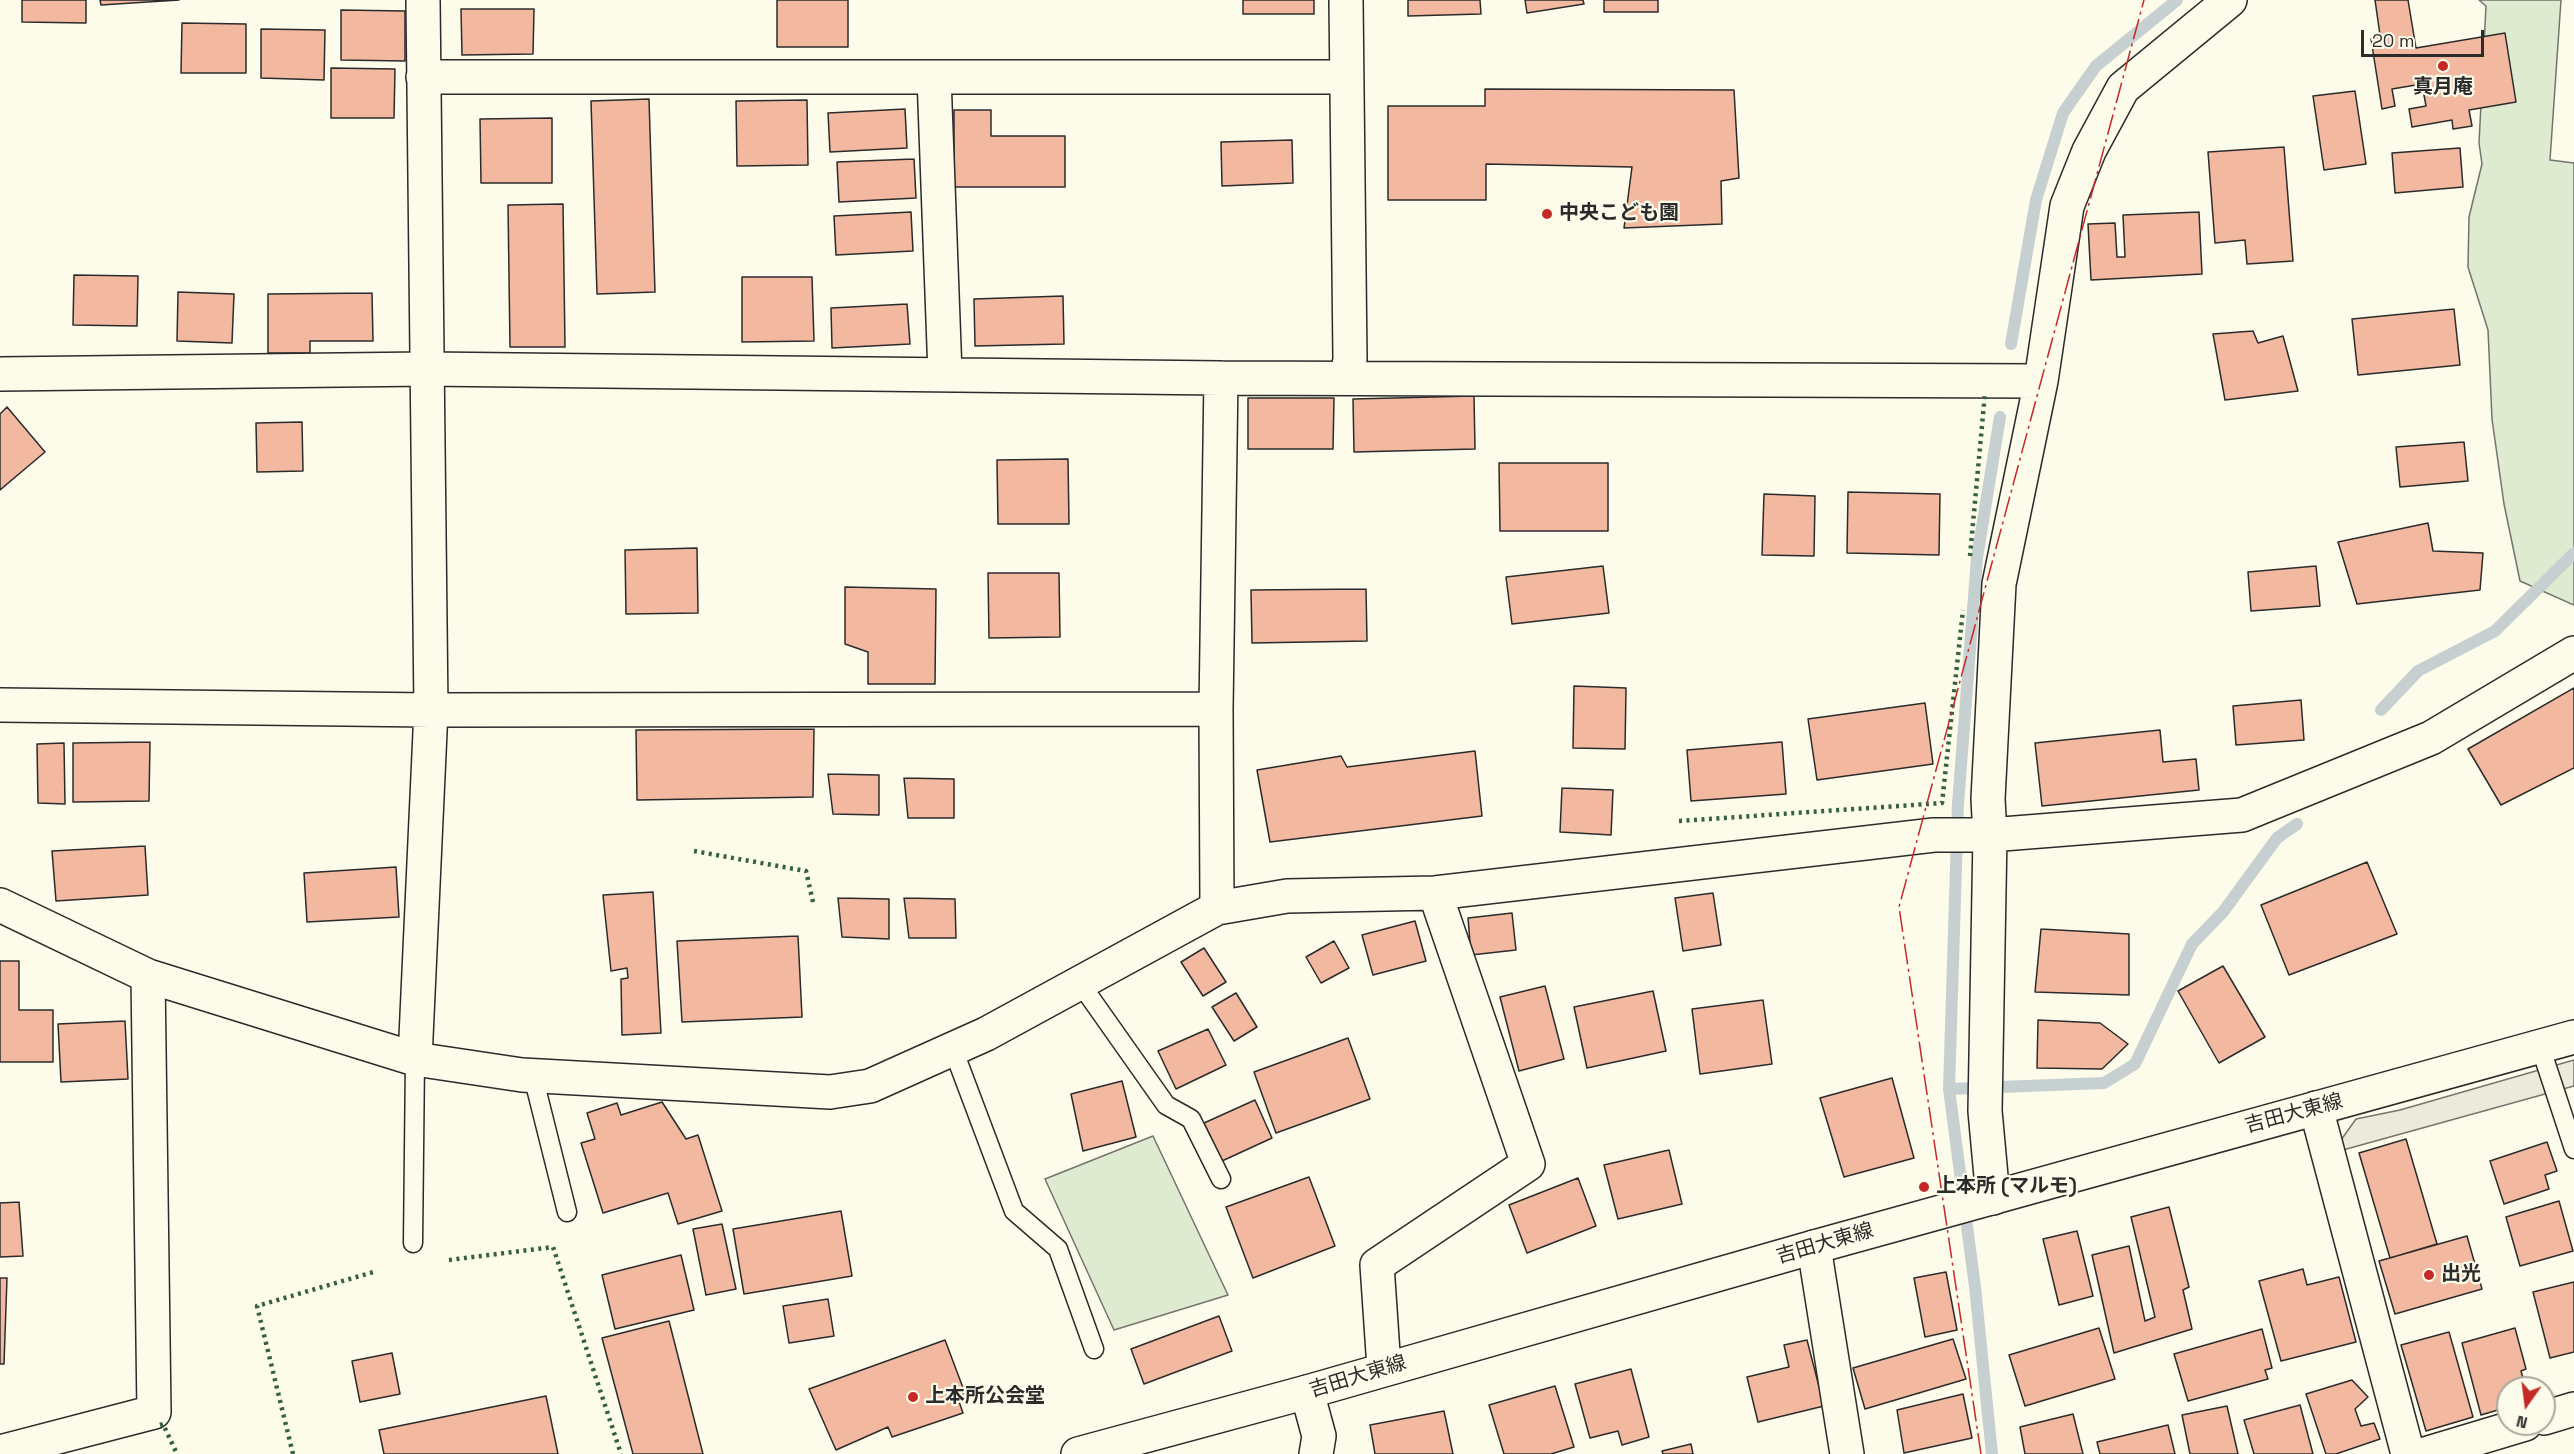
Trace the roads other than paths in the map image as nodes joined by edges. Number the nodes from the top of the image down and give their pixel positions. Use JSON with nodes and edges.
{"nodes":[{"id":1,"x":423,"y":0,"type":"edge"},
{"id":2,"x":1346,"y":0,"type":"edge"},
{"id":3,"x":2230,"y":0,"type":"edge"},
{"id":4,"x":1346,"y":76,"type":"junction"},
{"id":5,"x":423,"y":77,"type":"junction"},
{"id":6,"x":934,"y":77,"type":"junction"},
{"id":7,"x":427,"y":369,"type":"junction"},
{"id":8,"x":0,"y":374,"type":"edge"},
{"id":9,"x":945,"y":374,"type":"junction"},
{"id":10,"x":1221,"y":378,"type":"junction"},
{"id":11,"x":1347,"y":378,"type":"junction"},
{"id":12,"x":2041,"y":381,"type":"junction"},
{"id":13,"x":2574,"y":653,"type":"edge"},
{"id":14,"x":0,"y":705,"type":"edge"},
{"id":15,"x":1216,"y":709,"type":"junction"},
{"id":16,"x":431,"y":710,"type":"junction"},
{"id":17,"x":1981,"y":835,"type":"junction"},
{"id":18,"x":1435,"y":892,"type":"junction"},
{"id":19,"x":0,"y":905,"type":"edge"},
{"id":20,"x":1217,"y":908,"type":"junction"},
{"id":21,"x":148,"y":976,"type":"junction"},
{"id":22,"x":1080,"y":983,"type":"junction"},
{"id":23,"x":2574,"y":1037,"type":"edge"},
{"id":24,"x":2540,"y":1046,"type":"junction"},
{"id":25,"x":953,"y":1049,"type":"junction"},
{"id":26,"x":416,"y":1059,"type":"junction"},
{"id":27,"x":533,"y":1076,"type":"junction"},
{"id":28,"x":2316,"y":1108,"type":"junction"},
{"id":29,"x":2574,"y":1149,"type":"edge"},
{"id":30,"x":1221,"y":1179,"type":"dead end"},
{"id":31,"x":1974,"y":1203,"type":"junction"},
{"id":32,"x":567,"y":1212,"type":"dead end"},
{"id":33,"x":413,"y":1244,"type":"dead end"},
{"id":34,"x":1814,"y":1247,"type":"junction"},
{"id":35,"x":1094,"y":1348,"type":"dead end"},
{"id":36,"x":1384,"y":1368,"type":"junction"},
{"id":37,"x":1307,"y":1392,"type":"junction"},
{"id":38,"x":2574,"y":1409,"type":"edge"},
{"id":39,"x":2556,"y":1414,"type":"edge"},
{"id":40,"x":2496,"y":1433,"type":"edge"},
{"id":41,"x":0,"y":1452,"type":"edge"},
{"id":42,"x":1078,"y":1454,"type":"edge"},
{"id":43,"x":1316,"y":1454,"type":"edge"},
{"id":44,"x":1847,"y":1454,"type":"edge"},
{"id":45,"x":2408,"y":1454,"type":"edge"},
{"id":46,"x":2425,"y":1454,"type":"edge"}],
"edges":[{"from":1,"to":5,"type":"street"},
{"from":2,"to":4,"type":"street"},
{"from":3,"to":12,"type":"street"},
{"from":4,"to":6,"type":"street"},
{"from":4,"to":11,"type":"street"},
{"from":5,"to":6,"type":"street"},
{"from":5,"to":7,"type":"street"},
{"from":6,"to":9,"type":"street"},
{"from":7,"to":8,"type":"street"},
{"from":7,"to":9,"type":"street"},
{"from":7,"to":16,"type":"street"},
{"from":9,"to":10,"type":"street"},
{"from":10,"to":11,"type":"street"},
{"from":10,"to":15,"type":"street"},
{"from":11,"to":12,"type":"street"},
{"from":12,"to":17,"type":"street"},
{"from":13,"to":17,"type":"street"},
{"from":14,"to":16,"type":"street"},
{"from":15,"to":16,"type":"street"},
{"from":15,"to":20,"type":"street"},
{"from":16,"to":26,"type":"street"},
{"from":17,"to":18,"type":"street"},
{"from":17,"to":31,"type":"street"},
{"from":18,"to":20,"type":"street"},
{"from":18,"to":36,"type":"street"},
{"from":19,"to":21,"type":"street"},
{"from":20,"to":22,"type":"street"},
{"from":21,"to":26,"type":"street"},
{"from":21,"to":41,"type":"street"},
{"from":22,"to":25,"type":"street"},
{"from":22,"to":30,"type":"lane"},
{"from":23,"to":24,"type":"street","name":"吉田大東線"},
{"from":24,"to":28,"type":"street","name":"吉田大東線"},
{"from":24,"to":29,"type":"lane"},
{"from":25,"to":27,"type":"street"},
{"from":25,"to":35,"type":"lane"},
{"from":26,"to":27,"type":"street"},
{"from":26,"to":33,"type":"lane"},
{"from":27,"to":32,"type":"lane"},
{"from":28,"to":31,"type":"street","name":"吉田大東線"},
{"from":28,"to":45,"type":"street"},
{"from":31,"to":34,"type":"street","name":"吉田大東線"},
{"from":34,"to":36,"type":"street","name":"吉田大東線"},
{"from":34,"to":44,"type":"street"},
{"from":36,"to":37,"type":"street","name":"吉田大東線"},
{"from":37,"to":42,"type":"street","name":"吉田大東線"},
{"from":37,"to":43,"type":"street"},
{"from":38,"to":39,"type":"street"},
{"from":40,"to":46,"type":"street"}]}
